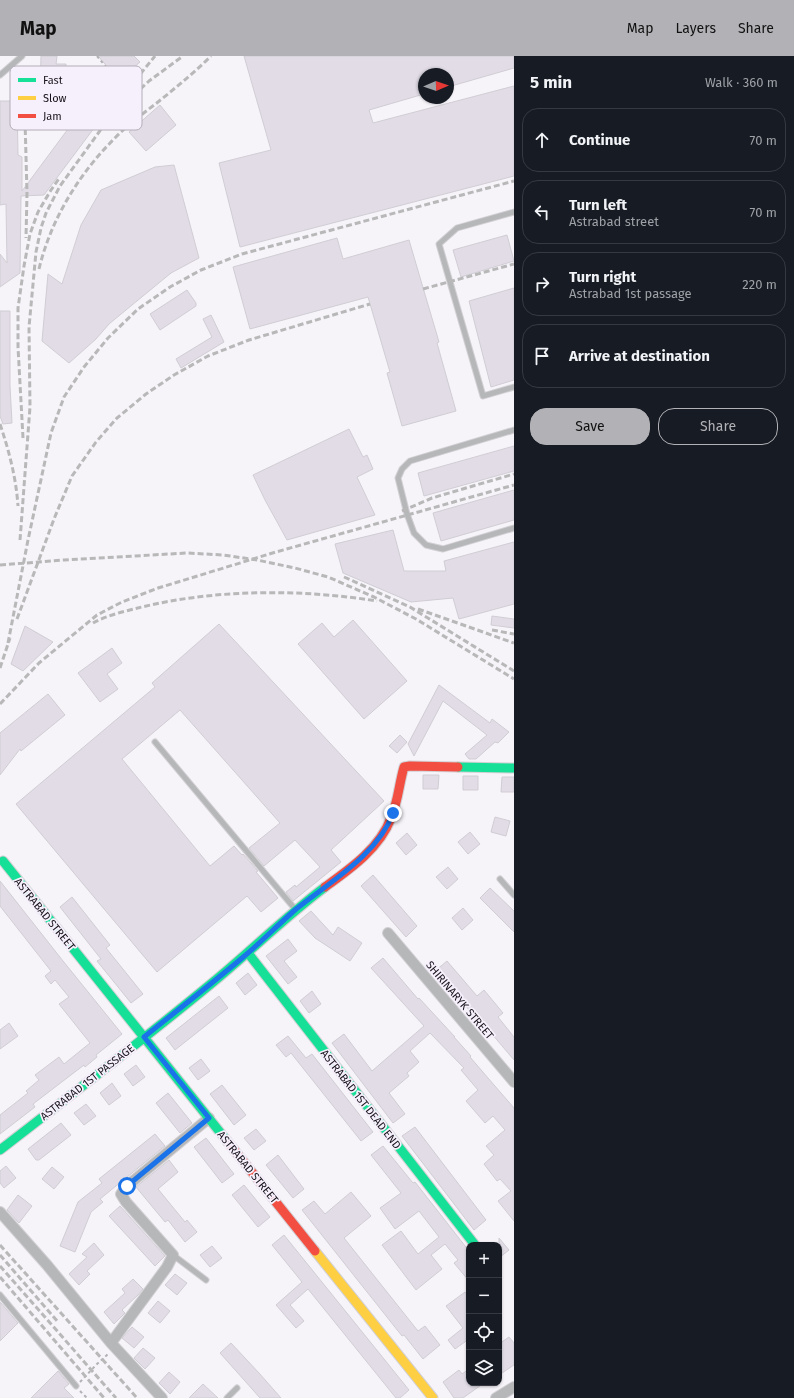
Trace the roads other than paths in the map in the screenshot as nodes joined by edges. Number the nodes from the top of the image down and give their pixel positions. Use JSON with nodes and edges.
{"nodes":[{"id":1,"x":22,"y":56,"type":"edge"},
{"id":2,"x":0,"y":74,"type":"edge"},
{"id":3,"x":514,"y":212,"type":"edge"},
{"id":4,"x":514,"y":387,"type":"edge"},
{"id":5,"x":514,"y":430,"type":"edge"},
{"id":6,"x":514,"y":528,"type":"edge"},
{"id":7,"x":155,"y":742,"type":"dead end"},
{"id":8,"x":514,"y":768,"type":"edge"},
{"id":9,"x":3,"y":861,"type":"dead end"},
{"id":10,"x":500,"y":879,"type":"dead end"},
{"id":11,"x":514,"y":895,"type":"edge"},
{"id":12,"x":295,"y":910,"type":"junction"},
{"id":13,"x":388,"y":933,"type":"dead end"},
{"id":14,"x":248,"y":953,"type":"junction"},
{"id":15,"x":144,"y":1037,"type":"junction"},
{"id":16,"x":514,"y":1082,"type":"edge"},
{"id":17,"x":209,"y":1118,"type":"junction"},
{"id":18,"x":0,"y":1150,"type":"edge"},
{"id":19,"x":0,"y":1212,"type":"edge"},
{"id":20,"x":473,"y":1242,"type":"edge"},
{"id":21,"x":173,"y":1254,"type":"junction"},
{"id":22,"x":206,"y":1280,"type":"dead end"},
{"id":23,"x":0,"y":1295,"type":"edge"},
{"id":24,"x":112,"y":1345,"type":"junction"},
{"id":25,"x":78,"y":1384,"type":"road end"},
{"id":26,"x":514,"y":1387,"type":"edge"},
{"id":27,"x":238,"y":1388,"type":"dead end"},
{"id":28,"x":162,"y":1398,"type":"edge"},
{"id":29,"x":227,"y":1398,"type":"edge"},
{"id":30,"x":432,"y":1398,"type":"edge"},
{"id":31,"x":496,"y":1398,"type":"edge"}],
"edges":[{"from":1,"to":2,"type":"lane"},
{"from":3,"to":4,"type":"lane"},
{"from":5,"to":6,"type":"lane"},
{"from":7,"to":12,"type":"lane"},
{"from":8,"to":12,"type":"street","name":"ASTRABAD 1ST PASSAGE"},
{"from":9,"to":15,"type":"street","name":"ASTRABAD STREET"},
{"from":10,"to":11,"type":"lane"},
{"from":12,"to":14,"type":"street","name":"ASTRABAD 1ST PASSAGE"},
{"from":13,"to":16,"type":"street","name":"SHIRINARYK STREET"},
{"from":14,"to":15,"type":"street","name":"ASTRABAD 1ST PASSAGE"},
{"from":14,"to":20,"type":"street","name":"ASTRABAD 1ST DEAD END"},
{"from":15,"to":17,"type":"street","name":"ASTRABAD STREET"},
{"from":15,"to":18,"type":"street","name":"ASTRABAD 1ST PASSAGE"},
{"from":17,"to":21,"type":"street"},
{"from":17,"to":30,"type":"street","name":"ASTRABAD STREET"},
{"from":19,"to":24,"type":"street"},
{"from":21,"to":22,"type":"lane"},
{"from":21,"to":24,"type":"street"},
{"from":23,"to":25,"type":"lane"},
{"from":24,"to":28,"type":"street"},
{"from":26,"to":31,"type":"street"},
{"from":27,"to":29,"type":"lane"}]}
